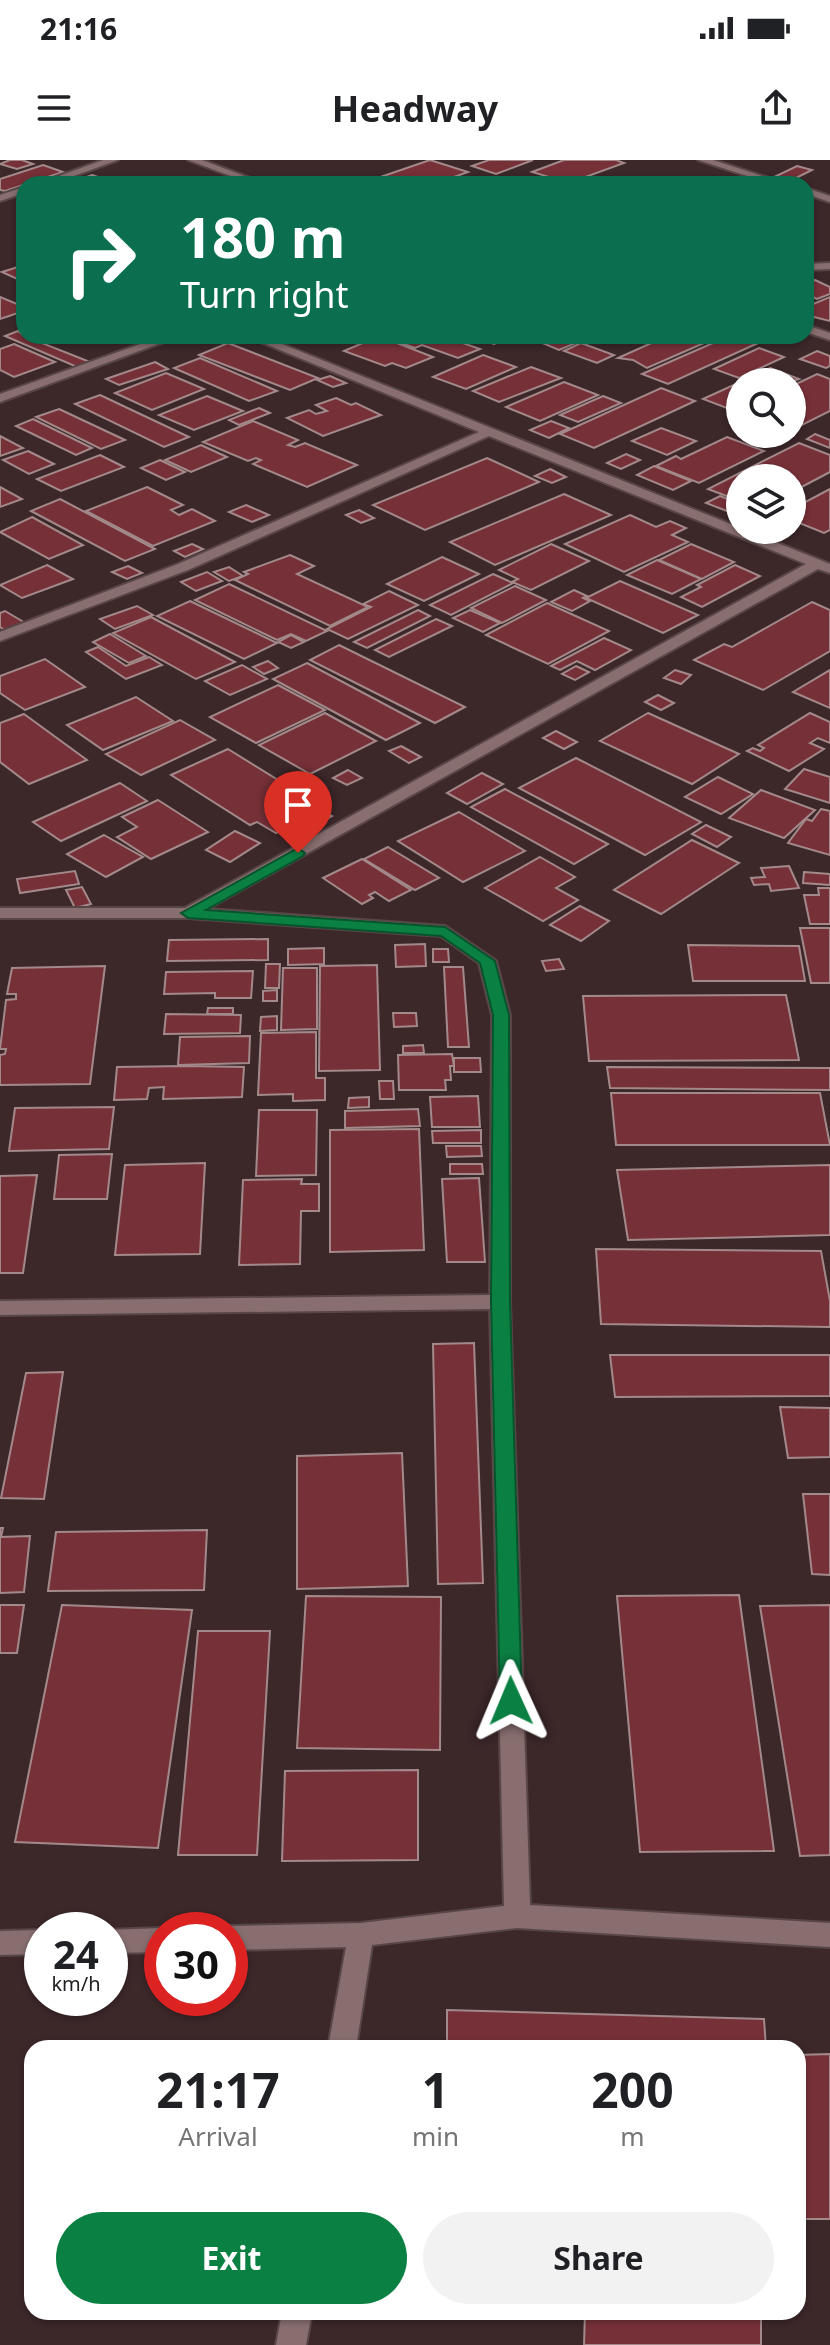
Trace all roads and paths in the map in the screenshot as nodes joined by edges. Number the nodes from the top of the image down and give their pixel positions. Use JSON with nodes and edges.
{"nodes":[{"id":1,"x":113,"y":160,"type":"edge"},
{"id":2,"x":193,"y":160,"type":"edge"},
{"id":3,"x":703,"y":160,"type":"edge"},
{"id":4,"x":756,"y":160,"type":"edge"},
{"id":5,"x":734,"y":169,"type":"junction"},
{"id":6,"x":66,"y":176,"type":"edge"},
{"id":7,"x":238,"y":176,"type":"edge"},
{"id":8,"x":756,"y":176,"type":"edge"},
{"id":9,"x":152,"y":344,"type":"edge"},
{"id":10,"x":272,"y":344,"type":"edge"},
{"id":11,"x":0,"y":398,"type":"edge"},
{"id":12,"x":488,"y":432,"type":"junction"},
{"id":13,"x":824,"y":567,"type":"edge"},
{"id":14,"x":0,"y":637,"type":"edge"},
{"id":15,"x":0,"y":913,"type":"edge"},
{"id":16,"x":188,"y":913,"type":"junction"},
{"id":17,"x":500,"y":1302,"type":"junction"},
{"id":18,"x":0,"y":1308,"type":"edge"},
{"id":19,"x":517,"y":1916,"type":"junction"},
{"id":20,"x":361,"y":1935,"type":"junction"},
{"id":21,"x":830,"y":1935,"type":"edge"},
{"id":22,"x":248,"y":1938,"type":"edge"},
{"id":23,"x":24,"y":1942,"type":"edge"},
{"id":24,"x":0,"y":1943,"type":"edge"},
{"id":25,"x":343,"y":2040,"type":"edge"},
{"id":26,"x":296,"y":2320,"type":"edge"},
{"id":27,"x":291,"y":2345,"type":"edge"}],
"edges":[{"from":1,"to":6,"type":"street"},
{"from":2,"to":7,"type":"street"},
{"from":3,"to":5,"type":"street"},
{"from":4,"to":5,"type":"street"},
{"from":5,"to":8,"type":"street"},
{"from":9,"to":11,"type":"street"},
{"from":10,"to":12,"type":"street"},
{"from":12,"to":13,"type":"street"},
{"from":12,"to":14,"type":"street"},
{"from":13,"to":16,"type":"street"},
{"from":15,"to":16,"type":"street"},
{"from":16,"to":17,"type":"street"},
{"from":17,"to":18,"type":"street"},
{"from":17,"to":19,"type":"street"},
{"from":19,"to":20,"type":"street"},
{"from":19,"to":21,"type":"street"},
{"from":20,"to":22,"type":"street"},
{"from":20,"to":25,"type":"street"},
{"from":23,"to":24,"type":"street"},
{"from":26,"to":27,"type":"street"}]}
